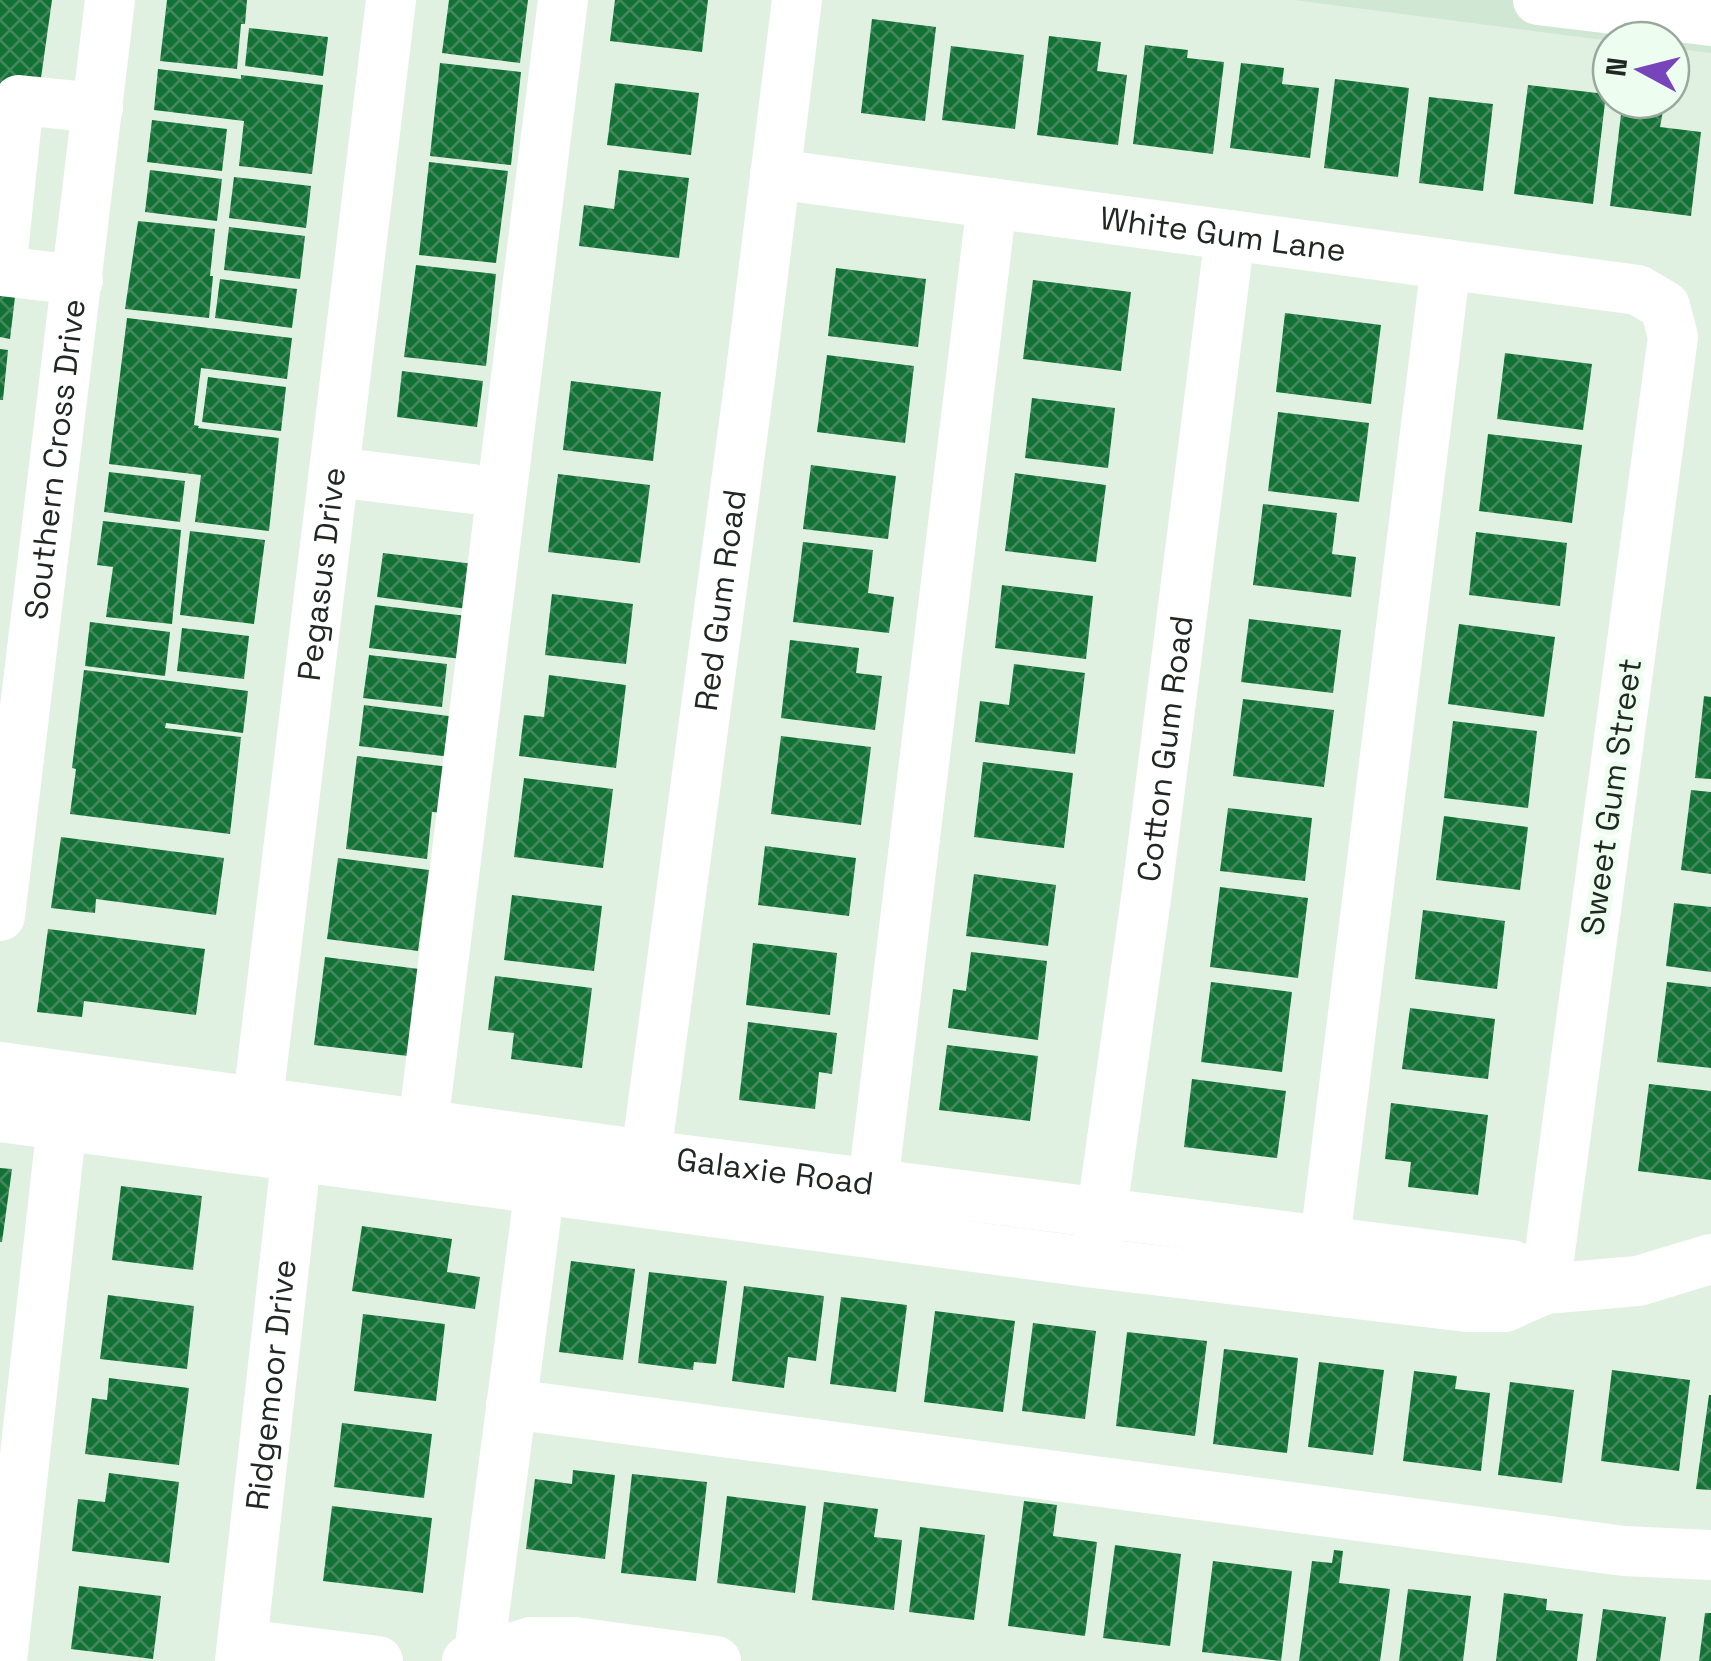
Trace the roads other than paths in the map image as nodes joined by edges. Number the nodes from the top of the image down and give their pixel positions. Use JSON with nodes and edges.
{"nodes":[{"id":1,"x":110,"y":0,"type":"edge"},
{"id":2,"x":391,"y":0,"type":"edge"},
{"id":3,"x":563,"y":0,"type":"edge"},
{"id":4,"x":797,"y":0,"type":"edge"},
{"id":5,"x":1538,"y":0,"type":"edge"},
{"id":6,"x":1711,"y":21,"type":"edge"},
{"id":7,"x":98,"y":108,"type":"junction"},
{"id":8,"x":775,"y":174,"type":"junction"},
{"id":9,"x":992,"y":203,"type":"junction"},
{"id":10,"x":1230,"y":235,"type":"junction"},
{"id":11,"x":1446,"y":264,"type":"junction"},
{"id":12,"x":78,"y":280,"type":"junction"},
{"id":13,"x":1665,"y":306,"type":"joint"},
{"id":14,"x":334,"y":472,"type":"junction"},
{"id":15,"x":473,"y":489,"type":"dead end"},
{"id":16,"x":0,"y":916,"type":"edge"},
{"id":17,"x":0,"y":1066,"type":"edge"},
{"id":18,"x":0,"y":1117,"type":"edge"},
{"id":19,"x":62,"y":1124,"type":"junction"},
{"id":20,"x":423,"y":1124,"type":"junction"},
{"id":21,"x":277,"y":1129,"type":"junction"},
{"id":22,"x":643,"y":1178,"type":"junction"},
{"id":23,"x":873,"y":1184,"type":"junction"},
{"id":24,"x":540,"y":1188,"type":"junction"},
{"id":25,"x":1102,"y":1213,"type":"junction"},
{"id":26,"x":1325,"y":1240,"type":"junction"},
{"id":27,"x":1711,"y":1259,"type":"edge"},
{"id":28,"x":1094,"y":1263,"type":"junction"},
{"id":29,"x":1545,"y":1289,"type":"junction"},
{"id":30,"x":511,"y":1404,"type":"junction"},
{"id":31,"x":1711,"y":1555,"type":"edge"},
{"id":32,"x":241,"y":1652,"type":"edge"},
{"id":33,"x":475,"y":1660,"type":"edge"},
{"id":34,"x":2,"y":1661,"type":"edge"},
{"id":35,"x":378,"y":1661,"type":"edge"},
{"id":36,"x":716,"y":1661,"type":"edge"}],
"edges":[{"from":1,"to":7,"type":"street","name":"Southern Cross Drive"},
{"from":2,"to":14,"type":"street","name":"Pegasus Drive"},
{"from":3,"to":20,"type":"street"},
{"from":4,"to":8,"type":"street","name":"Red Gum Road"},
{"from":5,"to":6,"type":"street"},
{"from":7,"to":12,"type":"street","name":"Southern Cross Drive"},
{"from":7,"to":12,"type":"street"},
{"from":8,"to":9,"type":"street","name":"White Gum Lane"},
{"from":8,"to":22,"type":"street","name":"Red Gum Road"},
{"from":9,"to":10,"type":"street","name":"White Gum Lane"},
{"from":9,"to":23,"type":"street"},
{"from":10,"to":11,"type":"street","name":"White Gum Lane"},
{"from":10,"to":25,"type":"street","name":"Cotton Gum Road"},
{"from":11,"to":13,"type":"street","name":"White Gum Lane"},
{"from":11,"to":26,"type":"street"},
{"from":12,"to":16,"type":"street","name":"Southern Cross Drive"},
{"from":13,"to":29,"type":"street","name":"Sweet Gum Street"},
{"from":14,"to":15,"type":"street"},
{"from":14,"to":21,"type":"street","name":"Pegasus Drive"},
{"from":17,"to":21,"type":"street","name":"Galaxie Road"},
{"from":18,"to":19,"type":"street","name":"Galaxie Road"},
{"from":19,"to":21,"type":"street","name":"Galaxie Road"},
{"from":19,"to":34,"type":"street"},
{"from":20,"to":21,"type":"street","name":"Galaxie Road"},
{"from":20,"to":22,"type":"street","name":"Galaxie Road"},
{"from":21,"to":24,"type":"street","name":"Galaxie Road"},
{"from":21,"to":32,"type":"street","name":"Ridgemoor Drive"},
{"from":22,"to":23,"type":"street","name":"Galaxie Road"},
{"from":22,"to":24,"type":"street","name":"Galaxie Road"},
{"from":22,"to":28,"type":"street","name":"Galaxie Road"},
{"from":23,"to":25,"type":"street","name":"Galaxie Road"},
{"from":24,"to":30,"type":"street"},
{"from":25,"to":26,"type":"street","name":"Galaxie Road"},
{"from":25,"to":28,"type":"street","name":"Cotton Gum Road"},
{"from":26,"to":29,"type":"street","name":"Galaxie Road"},
{"from":27,"to":29,"type":"street","name":"Galaxie Road"},
{"from":28,"to":29,"type":"street","name":"Galaxie Road"},
{"from":30,"to":31,"type":"street"},
{"from":30,"to":33,"type":"street"},
{"from":32,"to":35,"type":"street"},
{"from":33,"to":36,"type":"street"}]}
